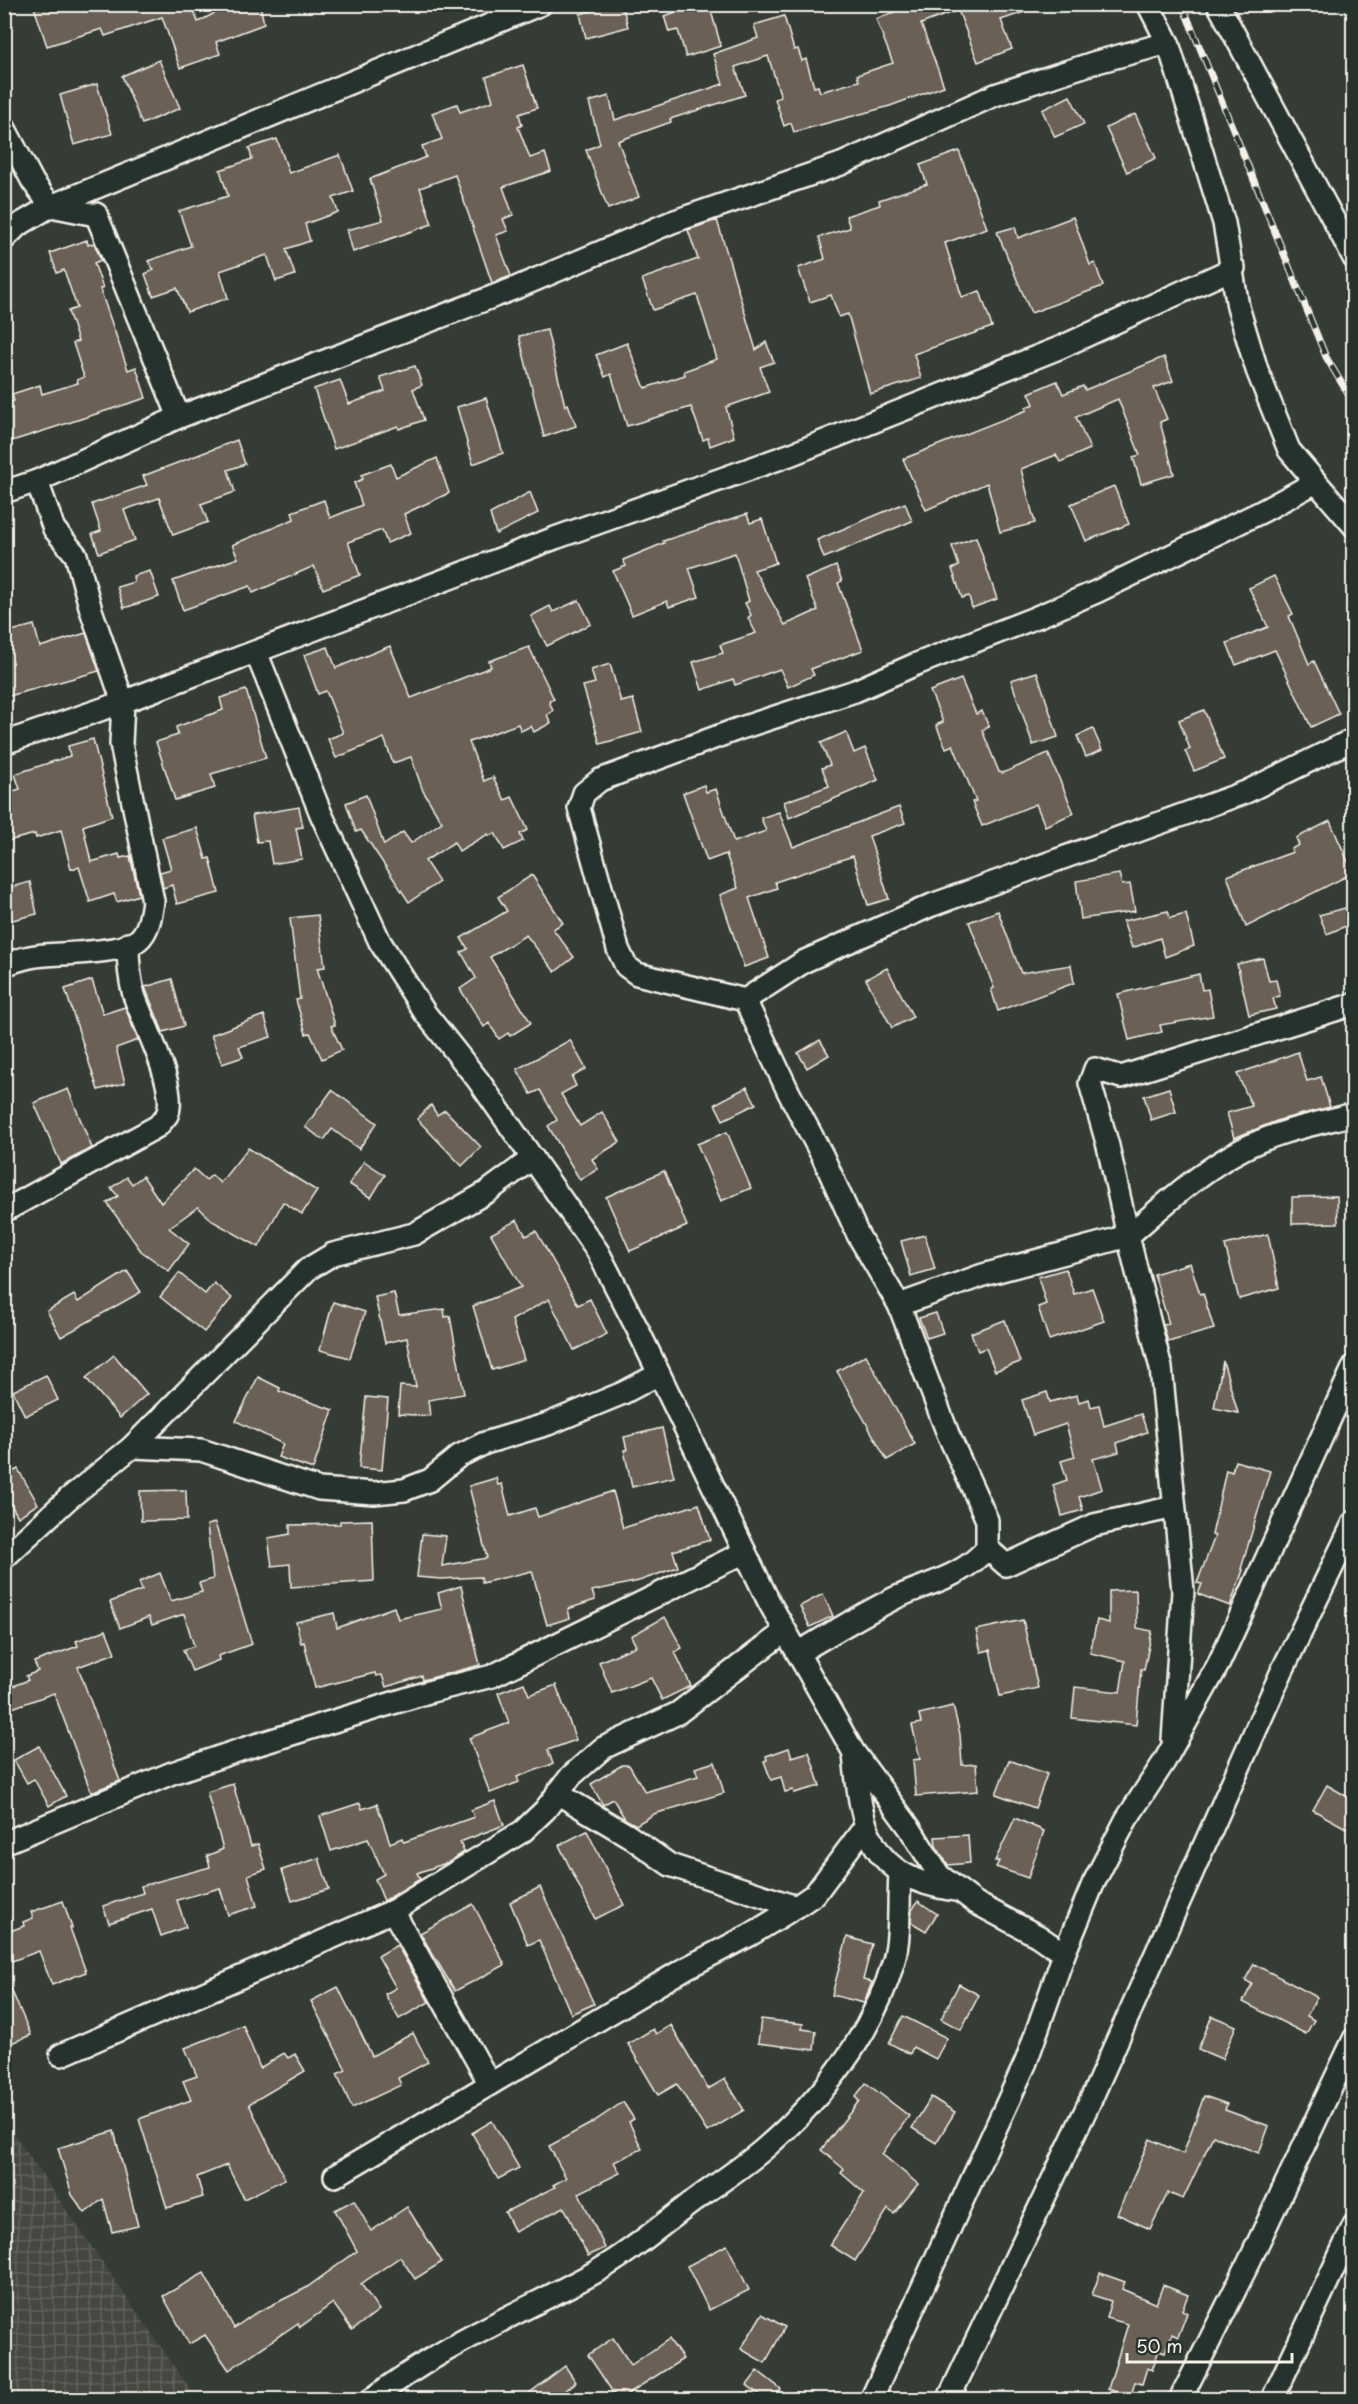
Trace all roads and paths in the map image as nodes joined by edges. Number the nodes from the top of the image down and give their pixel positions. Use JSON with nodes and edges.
{"nodes":[{"id":1,"x":541,"y":4,"type":"edge"},
{"id":2,"x":1148,"y":4,"type":"edge"},
{"id":3,"x":1218,"y":4,"type":"edge"},
{"id":4,"x":1168,"y":43,"type":"junction"},
{"id":5,"x":4,"y":127,"type":"edge"},
{"id":6,"x":51,"y":207,"type":"junction"},
{"id":7,"x":4,"y":239,"type":"edge"},
{"id":8,"x":1353,"y":258,"type":"edge"},
{"id":9,"x":1234,"y":268,"type":"junction"},
{"id":10,"x":179,"y":417,"type":"junction"},
{"id":11,"x":37,"y":481,"type":"junction"},
{"id":12,"x":1316,"y":482,"type":"junction"},
{"id":13,"x":4,"y":492,"type":"edge"},
{"id":14,"x":1353,"y":526,"type":"edge"},
{"id":15,"x":256,"y":652,"type":"junction"},
{"id":16,"x":123,"y":702,"type":"junction"},
{"id":17,"x":1353,"y":740,"type":"edge"},
{"id":18,"x":4,"y":743,"type":"edge"},
{"id":19,"x":128,"y":944,"type":"junction"},
{"id":20,"x":4,"y":965,"type":"edge"},
{"id":21,"x":745,"y":1000,"type":"junction"},
{"id":22,"x":1353,"y":1004,"type":"edge"},
{"id":23,"x":1353,"y":1114,"type":"edge"},
{"id":24,"x":533,"y":1158,"type":"junction"},
{"id":25,"x":4,"y":1211,"type":"edge"},
{"id":26,"x":1128,"y":1236,"type":"junction"},
{"id":27,"x":899,"y":1305,"type":"junction"},
{"id":28,"x":1353,"y":1366,"type":"edge"},
{"id":29,"x":659,"y":1374,"type":"junction"},
{"id":30,"x":132,"y":1448,"type":"junction"},
{"id":31,"x":1174,"y":1507,"type":"junction"},
{"id":32,"x":1353,"y":1522,"type":"edge"},
{"id":33,"x":987,"y":1548,"type":"junction"},
{"id":34,"x":745,"y":1552,"type":"junction"},
{"id":35,"x":4,"y":1558,"type":"edge"},
{"id":36,"x":785,"y":1631,"type":"junction"},
{"id":37,"x":798,"y":1653,"type":"junction"},
{"id":38,"x":1172,"y":1746,"type":"junction"},
{"id":39,"x":853,"y":1751,"type":"junction"},
{"id":40,"x":557,"y":1793,"type":"junction"},
{"id":41,"x":864,"y":1828,"type":"junction"},
{"id":42,"x":4,"y":1843,"type":"edge"},
{"id":43,"x":900,"y":1874,"type":"junction"},
{"id":44,"x":956,"y":1890,"type":"junction"},
{"id":45,"x":796,"y":1907,"type":"junction"},
{"id":46,"x":393,"y":1911,"type":"junction"},
{"id":47,"x":1064,"y":1954,"type":"junction"},
{"id":48,"x":1353,"y":2039,"type":"edge"},
{"id":49,"x":62,"y":2055,"type":"dead end"},
{"id":50,"x":490,"y":2084,"type":"junction"},
{"id":51,"x":334,"y":2176,"type":"dead end"},
{"id":52,"x":1353,"y":2225,"type":"edge"},
{"id":53,"x":371,"y":2400,"type":"edge"},
{"id":54,"x":872,"y":2400,"type":"edge"},
{"id":55,"x":948,"y":2400,"type":"edge"},
{"id":56,"x":1180,"y":2400,"type":"edge"},
{"id":57,"x":1272,"y":2400,"type":"edge"}],
"edges":[{"from":1,"to":6,"type":"street"},
{"from":2,"to":4,"type":"street"},
{"from":3,"to":8,"type":"street"},
{"from":4,"to":9,"type":"street"},
{"from":4,"to":10,"type":"street"},
{"from":5,"to":6,"type":"street"},
{"from":6,"to":7,"type":"street"},
{"from":6,"to":10,"type":"street"},
{"from":9,"to":12,"type":"street"},
{"from":9,"to":15,"type":"street"},
{"from":10,"to":11,"type":"street"},
{"from":11,"to":13,"type":"street"},
{"from":11,"to":16,"type":"street"},
{"from":12,"to":14,"type":"street"},
{"from":12,"to":21,"type":"street"},
{"from":15,"to":16,"type":"street"},
{"from":15,"to":24,"type":"street"},
{"from":16,"to":18,"type":"street"},
{"from":16,"to":19,"type":"street"},
{"from":17,"to":21,"type":"street"},
{"from":19,"to":20,"type":"street"},
{"from":19,"to":25,"type":"street"},
{"from":21,"to":27,"type":"street"},
{"from":22,"to":26,"type":"street"},
{"from":23,"to":26,"type":"street"},
{"from":24,"to":29,"type":"street"},
{"from":24,"to":30,"type":"street"},
{"from":26,"to":27,"type":"street"},
{"from":26,"to":31,"type":"street"},
{"from":27,"to":33,"type":"street"},
{"from":28,"to":38,"type":"street"},
{"from":29,"to":30,"type":"street"},
{"from":29,"to":34,"type":"street"},
{"from":30,"to":35,"type":"street"},
{"from":31,"to":33,"type":"street"},
{"from":31,"to":38,"type":"street"},
{"from":32,"to":55,"type":"street"},
{"from":33,"to":37,"type":"street"},
{"from":34,"to":36,"type":"street"},
{"from":34,"to":42,"type":"street"},
{"from":36,"to":37,"type":"street"},
{"from":36,"to":40,"type":"street"},
{"from":37,"to":39,"type":"street"},
{"from":38,"to":47,"type":"street"},
{"from":39,"to":41,"type":"street"},
{"from":39,"to":44,"type":"street"},
{"from":40,"to":45,"type":"street"},
{"from":40,"to":46,"type":"street"},
{"from":41,"to":43,"type":"street"},
{"from":41,"to":45,"type":"street"},
{"from":43,"to":44,"type":"street"},
{"from":43,"to":53,"type":"street"},
{"from":44,"to":47,"type":"street"},
{"from":45,"to":50,"type":"street"},
{"from":46,"to":49,"type":"street"},
{"from":46,"to":50,"type":"street"},
{"from":47,"to":54,"type":"street"},
{"from":48,"to":56,"type":"street"},
{"from":50,"to":51,"type":"street"},
{"from":52,"to":57,"type":"street"}]}
